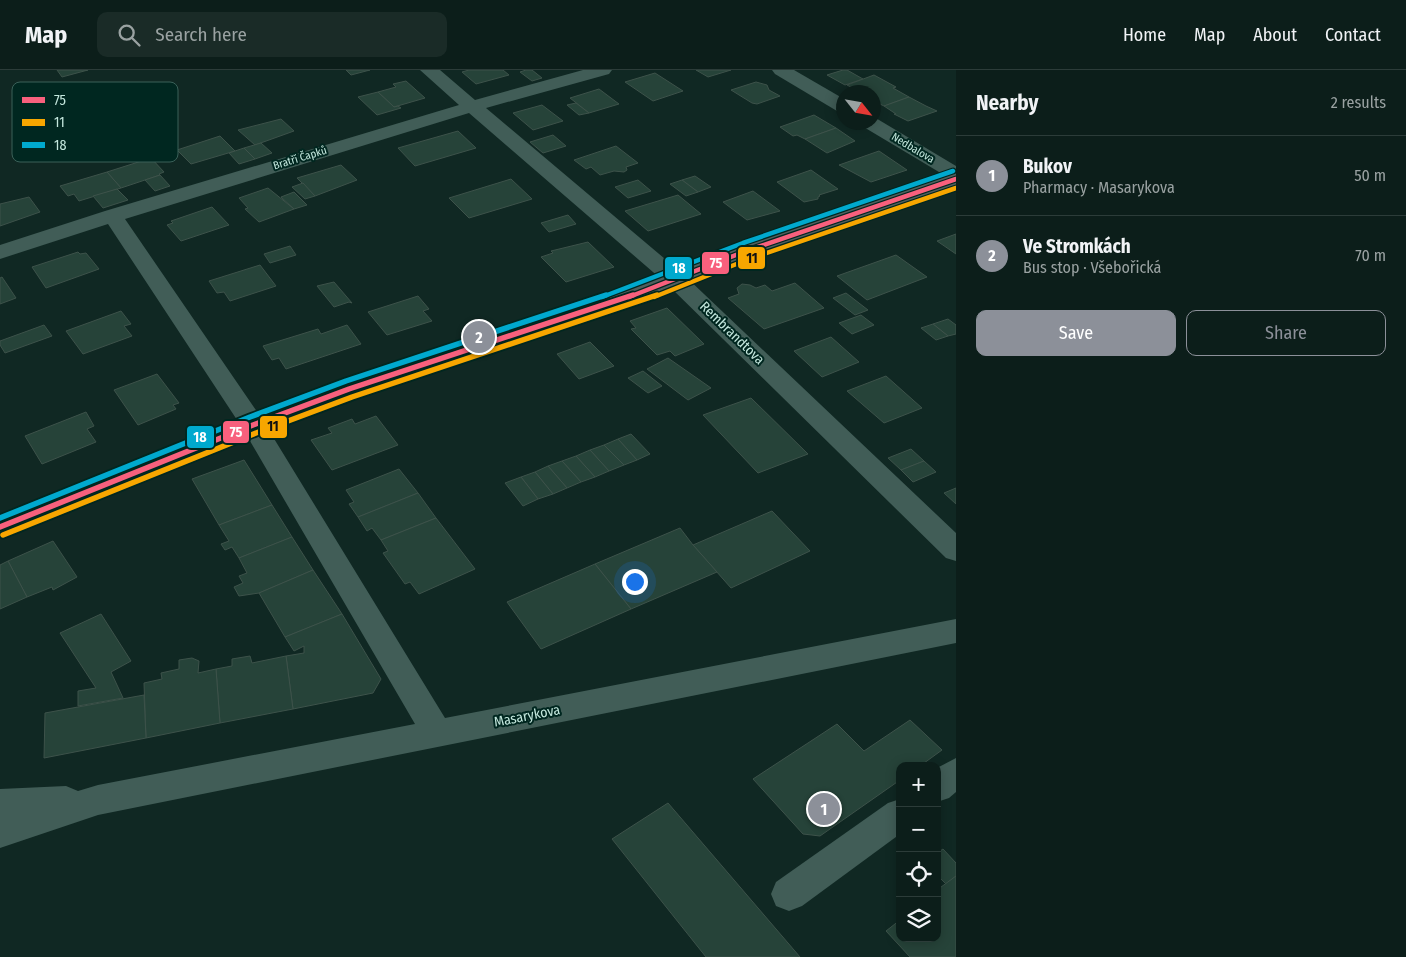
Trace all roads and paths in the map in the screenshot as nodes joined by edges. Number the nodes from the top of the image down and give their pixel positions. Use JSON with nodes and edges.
{"nodes":[{"id":1,"x":429,"y":70,"type":"edge"},
{"id":2,"x":602,"y":70,"type":"edge"},
{"id":3,"x":781,"y":70,"type":"edge"},
{"id":4,"x":836,"y":102,"type":"edge"},
{"id":5,"x":471,"y":106,"type":"junction"},
{"id":6,"x":881,"y":129,"type":"edge"},
{"id":7,"x":956,"y":174,"type":"edge"},
{"id":8,"x":956,"y":179,"type":"edge"},
{"id":9,"x":112,"y":215,"type":"junction"},
{"id":10,"x":0,"y":252,"type":"edge"},
{"id":11,"x":676,"y":280,"type":"junction"},
{"id":12,"x":253,"y":425,"type":"junction"},
{"id":13,"x":0,"y":528,"type":"edge"},
{"id":14,"x":956,"y":550,"type":"edge"},
{"id":15,"x":956,"y":631,"type":"edge"},
{"id":16,"x":438,"y":734,"type":"junction"},
{"id":17,"x":956,"y":773,"type":"edge"},
{"id":18,"x":941,"y":784,"type":"edge"},
{"id":19,"x":98,"y":800,"type":"junction"},
{"id":20,"x":0,"y":804,"type":"edge"},
{"id":21,"x":896,"y":817,"type":"edge"},
{"id":22,"x":0,"y":832,"type":"edge"},
{"id":23,"x":789,"y":894,"type":"dead end"}],
"edges":[{"from":1,"to":5,"type":"street","name":"Rembrandtova"},
{"from":2,"to":5,"type":"street","name":"Bratří Čapků"},
{"from":3,"to":4,"type":"street"},
{"from":5,"to":9,"type":"street","name":"Bratří Čapků"},
{"from":5,"to":11,"type":"street","name":"Rembrandtova"},
{"from":6,"to":7,"type":"street","name":"Nedbalova"},
{"from":8,"to":11,"type":"main road"},
{"from":9,"to":10,"type":"street","name":"Bratří Čapků"},
{"from":9,"to":12,"type":"street"},
{"from":11,"to":12,"type":"main road"},
{"from":11,"to":14,"type":"street","name":"Rembrandtova"},
{"from":12,"to":13,"type":"main road"},
{"from":12,"to":16,"type":"street"},
{"from":15,"to":16,"type":"street","name":"Masarykova"},
{"from":16,"to":19,"type":"street","name":"Masarykova"},
{"from":17,"to":18,"type":"street"},
{"from":19,"to":20,"type":"street","name":"Masarykova"},
{"from":19,"to":22,"type":"street","name":"Masarykova"},
{"from":21,"to":23,"type":"street"}]}
